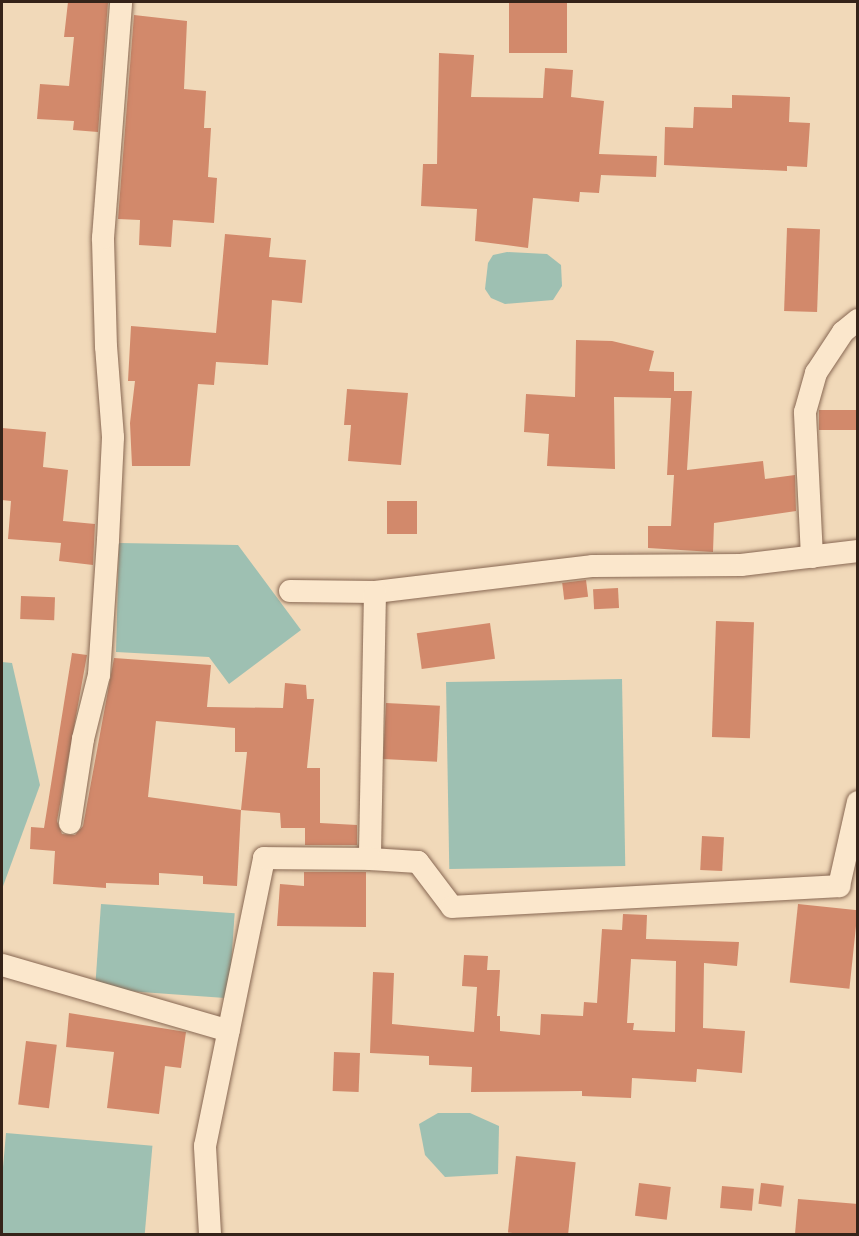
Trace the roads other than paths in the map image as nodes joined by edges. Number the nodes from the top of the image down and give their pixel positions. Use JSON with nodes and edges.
{"nodes":[{"id":1,"x":121,"y":2,"type":"edge"},
{"id":2,"x":858,"y":320,"type":"edge"},
{"id":3,"x":858,"y":551,"type":"edge"},
{"id":4,"x":812,"y":557,"type":"junction"},
{"id":5,"x":290,"y":591,"type":"dead end"},
{"id":6,"x":375,"y":592,"type":"junction"},
{"id":7,"x":858,"y":802,"type":"edge"},
{"id":8,"x":70,"y":823,"type":"dead end"},
{"id":9,"x":370,"y":859,"type":"junction"},
{"id":10,"x":2,"y":965,"type":"edge"},
{"id":11,"x":229,"y":1030,"type":"junction"},
{"id":12,"x":210,"y":1234,"type":"edge"}],
"edges":[{"from":1,"to":8,"type":"street"},
{"from":2,"to":4,"type":"street"},
{"from":3,"to":4,"type":"street"},
{"from":4,"to":6,"type":"street"},
{"from":5,"to":6,"type":"street"},
{"from":6,"to":9,"type":"street"},
{"from":7,"to":9,"type":"street"},
{"from":9,"to":11,"type":"street"},
{"from":10,"to":11,"type":"street"},
{"from":11,"to":12,"type":"street"}]}
